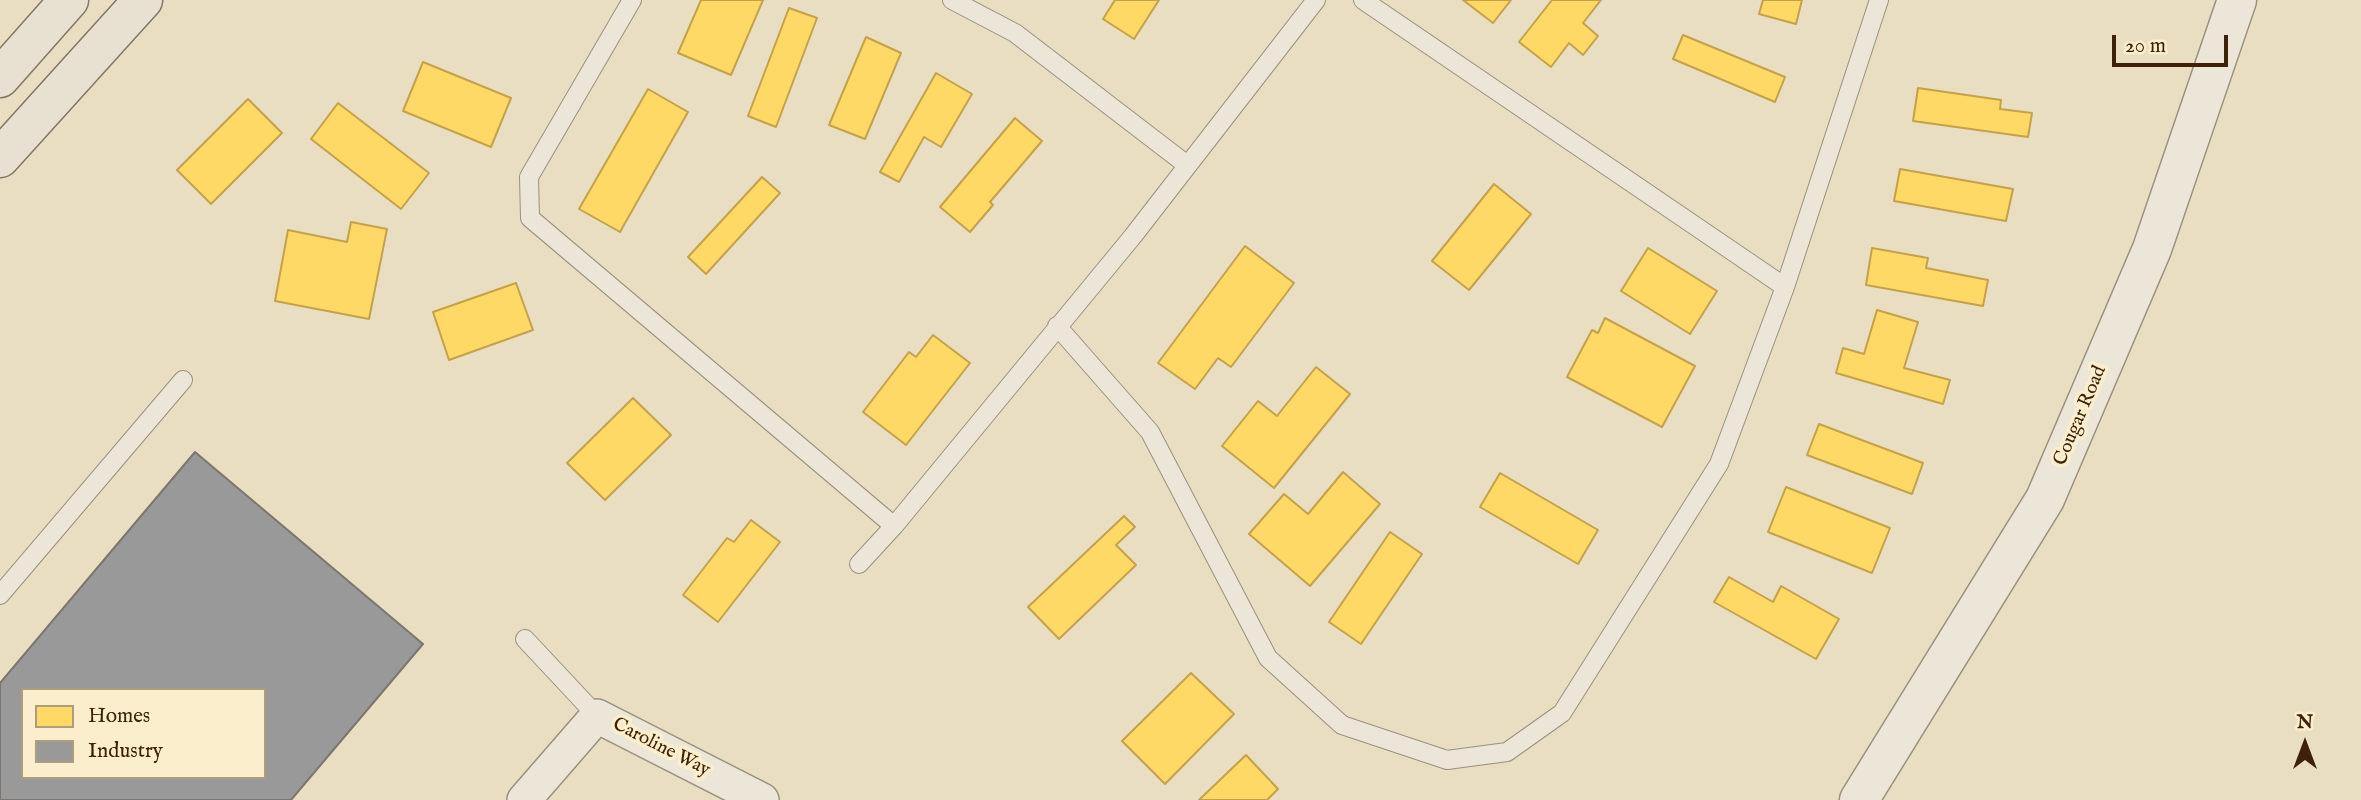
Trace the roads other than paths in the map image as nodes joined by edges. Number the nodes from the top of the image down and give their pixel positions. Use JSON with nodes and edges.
{"nodes":[{"id":1,"x":69,"y":0,"type":"edge"},
{"id":2,"x":143,"y":0,"type":"edge"},
{"id":3,"x":632,"y":0,"type":"edge"},
{"id":4,"x":952,"y":0,"type":"edge"},
{"id":5,"x":1316,"y":0,"type":"edge"},
{"id":6,"x":1363,"y":0,"type":"edge"},
{"id":7,"x":1879,"y":0,"type":"edge"},
{"id":8,"x":2237,"y":0,"type":"edge"},
{"id":9,"x":0,"y":78,"type":"edge"},
{"id":10,"x":0,"y":158,"type":"edge"},
{"id":11,"x":1187,"y":165,"type":"junction"},
{"id":12,"x":1785,"y":288,"type":"junction"},
{"id":13,"x":1057,"y":326,"type":"junction"},
{"id":14,"x":183,"y":380,"type":"dead end"},
{"id":15,"x":894,"y":526,"type":"junction"},
{"id":16,"x":859,"y":564,"type":"dead end"},
{"id":17,"x":0,"y":595,"type":"edge"},
{"id":18,"x":525,"y":639,"type":"dead end"},
{"id":19,"x":597,"y":716,"type":"junction"},
{"id":20,"x":524,"y":800,"type":"edge"},
{"id":21,"x":762,"y":800,"type":"edge"},
{"id":22,"x":1859,"y":800,"type":"edge"}],
"edges":[{"from":1,"to":9,"type":"highway"},
{"from":2,"to":10,"type":"highway"},
{"from":3,"to":15,"type":"lane"},
{"from":4,"to":11,"type":"lane"},
{"from":5,"to":11,"type":"lane"},
{"from":6,"to":12,"type":"lane"},
{"from":7,"to":12,"type":"lane"},
{"from":8,"to":22,"type":"street","name":"Cougar Road"},
{"from":11,"to":13,"type":"lane"},
{"from":12,"to":13,"type":"lane"},
{"from":13,"to":15,"type":"lane"},
{"from":14,"to":17,"type":"lane"},
{"from":15,"to":16,"type":"lane"},
{"from":18,"to":19,"type":"lane"},
{"from":19,"to":20,"type":"street"},
{"from":19,"to":21,"type":"street","name":"Caroline Way"}]}
